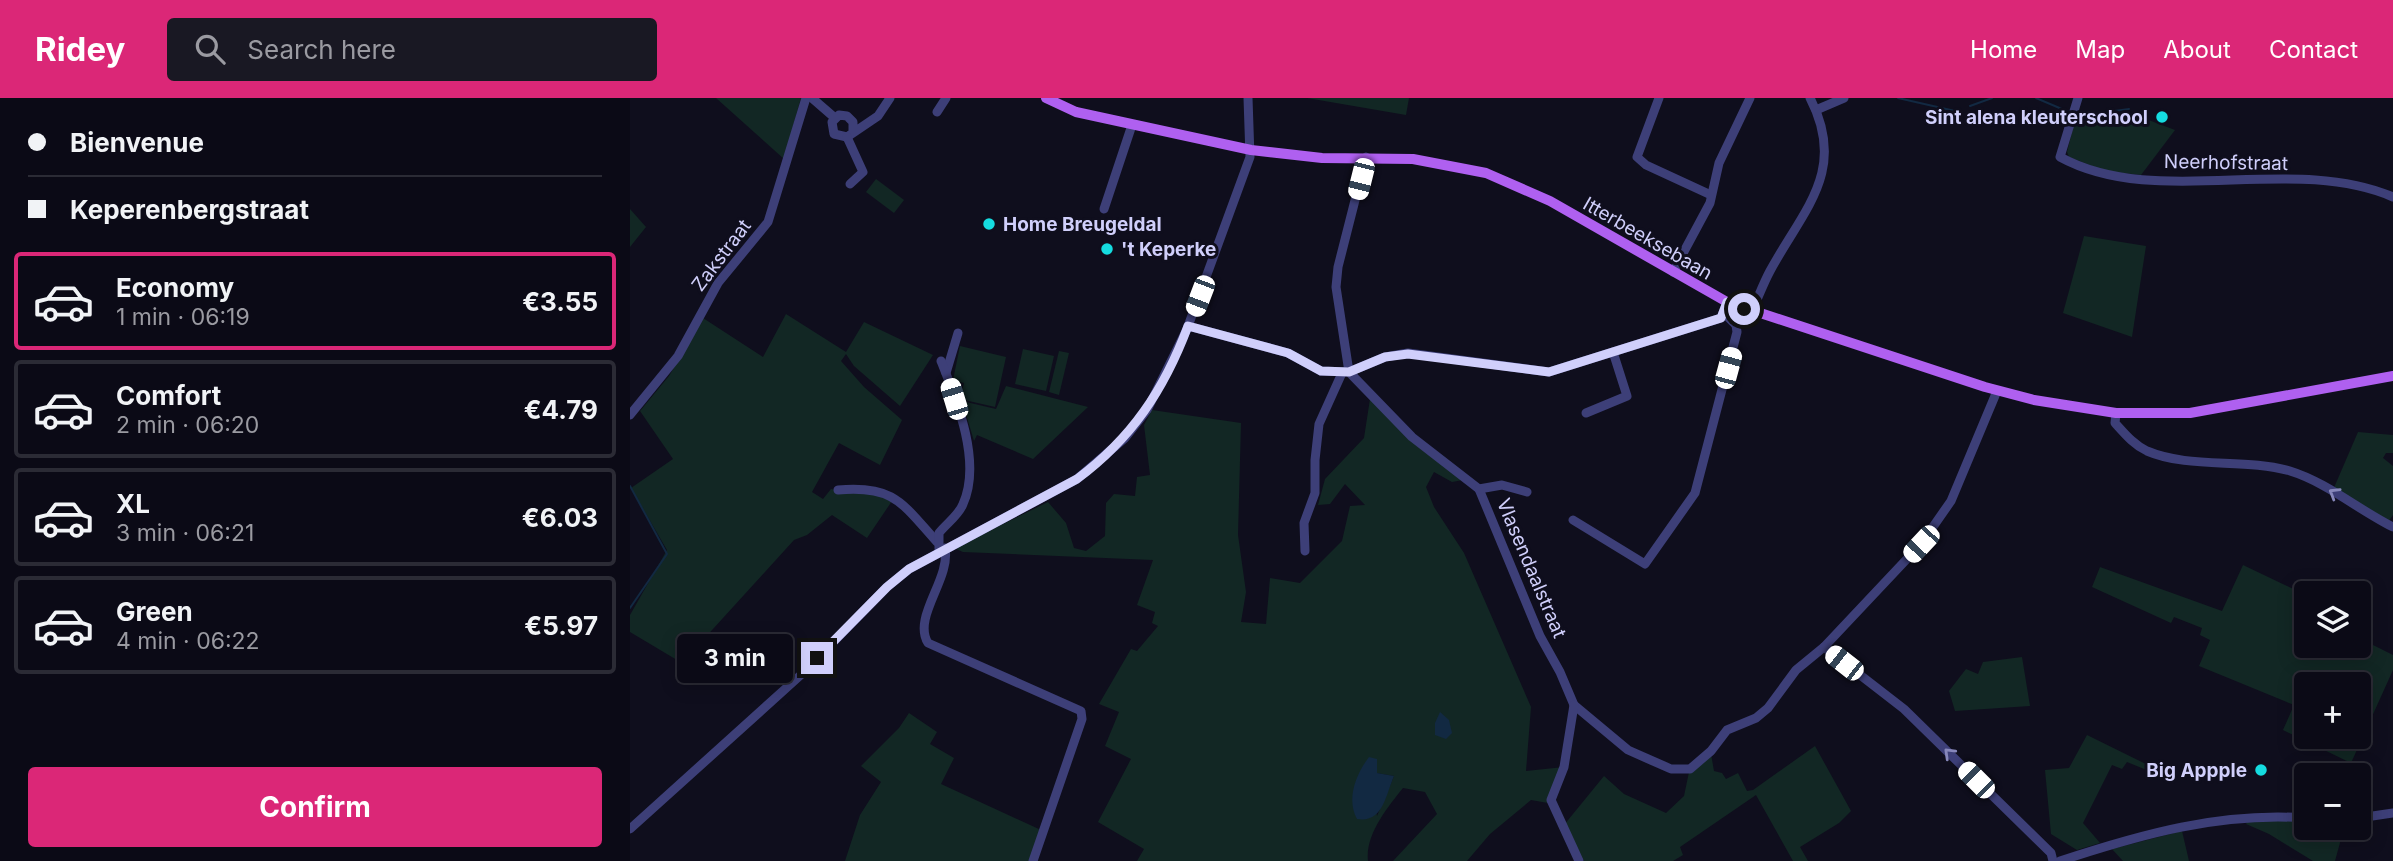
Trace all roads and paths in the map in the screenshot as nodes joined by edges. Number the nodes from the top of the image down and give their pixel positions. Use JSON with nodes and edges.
{"nodes":[{"id":1,"x":806,"y":98,"type":"edge"},
{"id":2,"x":811,"y":98,"type":"edge"},
{"id":3,"x":890,"y":98,"type":"edge"},
{"id":4,"x":946,"y":98,"type":"edge"},
{"id":5,"x":1046,"y":98,"type":"edge"},
{"id":6,"x":1248,"y":98,"type":"edge"},
{"id":7,"x":1660,"y":98,"type":"edge"},
{"id":8,"x":1750,"y":98,"type":"edge"},
{"id":9,"x":1810,"y":98,"type":"edge"},
{"id":10,"x":1844,"y":98,"type":"edge"},
{"id":11,"x":2078,"y":98,"type":"edge"},
{"id":12,"x":1816,"y":110,"type":"junction"},
{"id":13,"x":937,"y":112,"type":"dead end"},
{"id":14,"x":835,"y":118,"type":"junction"},
{"id":15,"x":1132,"y":125,"type":"junction"},
{"id":16,"x":850,"y":134,"type":"junction"},
{"id":17,"x":1251,"y":150,"type":"junction"},
{"id":18,"x":1366,"y":157,"type":"junction"},
{"id":19,"x":850,"y":184,"type":"dead end"},
{"id":20,"x":1711,"y":195,"type":"junction"},
{"id":21,"x":2393,"y":197,"type":"edge"},
{"id":22,"x":1104,"y":209,"type":"dead end"},
{"id":23,"x":1673,"y":272,"type":"junction"},
{"id":24,"x":1726,"y":307,"type":"junction"},
{"id":25,"x":1752,"y":311,"type":"junction"},
{"id":26,"x":1188,"y":326,"type":"junction"},
{"id":27,"x":958,"y":333,"type":"dead end"},
{"id":28,"x":1613,"y":352,"type":"junction"},
{"id":29,"x":941,"y":361,"type":"dead end"},
{"id":30,"x":1345,"y":372,"type":"junction"},
{"id":31,"x":946,"y":373,"type":"junction"},
{"id":32,"x":2393,"y":376,"type":"edge"},
{"id":33,"x":1997,"y":391,"type":"junction"},
{"id":34,"x":1586,"y":413,"type":"dead end"},
{"id":35,"x":2116,"y":413,"type":"junction"},
{"id":36,"x":630,"y":415,"type":"edge"},
{"id":37,"x":1479,"y":489,"type":"junction"},
{"id":38,"x":838,"y":490,"type":"dead end"},
{"id":39,"x":1527,"y":492,"type":"dead end"},
{"id":40,"x":1573,"y":520,"type":"dead end"},
{"id":41,"x":2393,"y":527,"type":"edge"},
{"id":42,"x":940,"y":547,"type":"junction"},
{"id":43,"x":1305,"y":551,"type":"dead end"},
{"id":44,"x":1824,"y":647,"type":"junction"},
{"id":45,"x":1576,"y":707,"type":"junction"},
{"id":46,"x":2393,"y":813,"type":"edge"},
{"id":47,"x":2371,"y":816,"type":"edge"},
{"id":48,"x":2294,"y":818,"type":"edge"},
{"id":49,"x":630,"y":829,"type":"edge"},
{"id":50,"x":2052,"y":857,"type":"edge"},
{"id":51,"x":1033,"y":861,"type":"edge"},
{"id":52,"x":1579,"y":861,"type":"edge"},
{"id":53,"x":2060,"y":861,"type":"edge"}],
"edges":[{"from":1,"to":36,"type":"street","name":"Zakstraat"},
{"from":2,"to":14,"type":"street"},
{"from":3,"to":16,"type":"street"},
{"from":4,"to":13,"type":"street"},
{"from":5,"to":15,"type":"main road","name":"Itterbeeksebaan"},
{"from":6,"to":17,"type":"street"},
{"from":7,"to":20,"type":"street"},
{"from":8,"to":20,"type":"street"},
{"from":9,"to":12,"type":"street"},
{"from":10,"to":12,"type":"street"},
{"from":11,"to":21,"type":"street","name":"Neerhofstraat"},
{"from":12,"to":25,"type":"street"},
{"from":14,"to":16,"type":"street"},
{"from":14,"to":16,"type":"street"},
{"from":15,"to":17,"type":"main road","name":"Itterbeeksebaan"},
{"from":15,"to":22,"type":"street"},
{"from":16,"to":19,"type":"street"},
{"from":17,"to":18,"type":"main road","name":"Itterbeeksebaan"},
{"from":17,"to":26,"type":"street"},
{"from":18,"to":23,"type":"main road","name":"Itterbeeksebaan"},
{"from":18,"to":30,"type":"street"},
{"from":20,"to":23,"type":"street"},
{"from":23,"to":24,"type":"main road","name":"Itterbeeksebaan"},
{"from":24,"to":25,"type":"main road","name":"Itterbeeksebaan"},
{"from":24,"to":28,"type":"street"},
{"from":24,"to":40,"type":"street"},
{"from":25,"to":33,"type":"main road","name":"Itterbeeksebaan"},
{"from":26,"to":30,"type":"street"},
{"from":26,"to":42,"type":"street"},
{"from":27,"to":31,"type":"street"},
{"from":28,"to":30,"type":"street"},
{"from":28,"to":34,"type":"street"},
{"from":29,"to":31,"type":"street"},
{"from":30,"to":37,"type":"street","name":"Vlasendaalstraat"},
{"from":30,"to":43,"type":"street"},
{"from":31,"to":42,"type":"street"},
{"from":32,"to":35,"type":"main road","name":"Itterbeeksebaan"},
{"from":33,"to":35,"type":"main road","name":"Itterbeeksebaan"},
{"from":33,"to":44,"type":"street"},
{"from":41,"to":35,"type":"street","one_way":true},
{"from":37,"to":39,"type":"street"},
{"from":37,"to":45,"type":"street","name":"Vlasendaalstraat"},
{"from":38,"to":42,"type":"street"},
{"from":42,"to":49,"type":"street"},
{"from":42,"to":51,"type":"street"},
{"from":44,"to":45,"type":"street"},
{"from":50,"to":44,"type":"street","one_way":true},
{"from":45,"to":52,"type":"street"},
{"from":46,"to":47,"type":"street"},
{"from":48,"to":53,"type":"street"}]}
